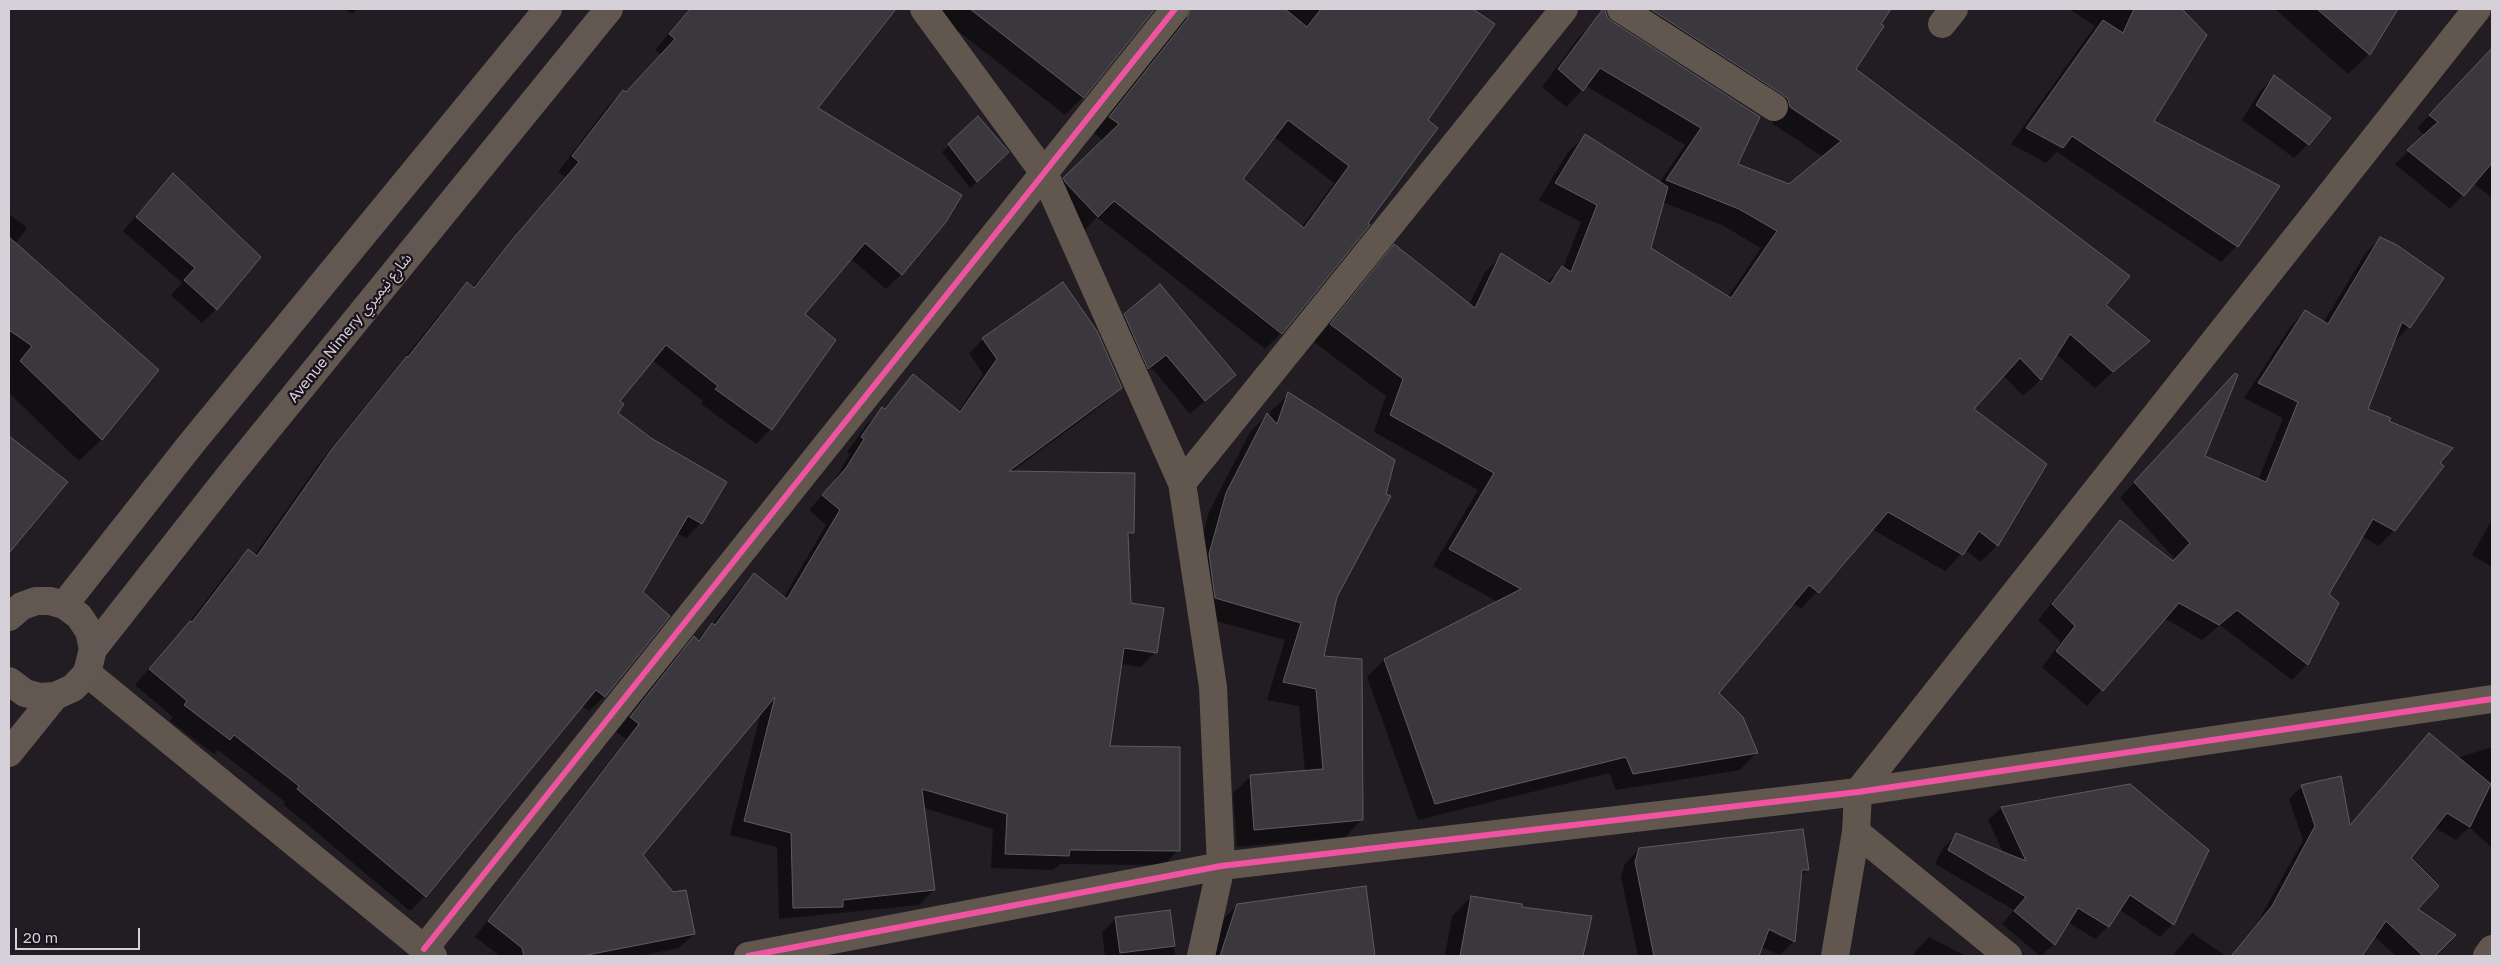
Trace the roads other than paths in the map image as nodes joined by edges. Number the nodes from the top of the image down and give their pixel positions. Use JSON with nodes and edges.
{"nodes":[{"id":1,"x":548,"y":9,"type":"edge"},
{"id":2,"x":609,"y":9,"type":"edge"},
{"id":3,"x":924,"y":9,"type":"edge"},
{"id":4,"x":1174,"y":9,"type":"edge"},
{"id":5,"x":1564,"y":9,"type":"edge"},
{"id":6,"x":1621,"y":9,"type":"edge"},
{"id":7,"x":2477,"y":9,"type":"edge"},
{"id":8,"x":1774,"y":107,"type":"dead end"},
{"id":9,"x":1044,"y":172,"type":"junction"},
{"id":10,"x":1182,"y":484,"type":"junction"},
{"id":11,"x":64,"y":605,"type":"junction"},
{"id":12,"x":9,"y":615,"type":"edge"},
{"id":13,"x":90,"y":661,"type":"junction"},
{"id":14,"x":9,"y":681,"type":"edge"},
{"id":15,"x":55,"y":696,"type":"junction"},
{"id":16,"x":2492,"y":698,"type":"edge"},
{"id":17,"x":9,"y":753,"type":"edge"},
{"id":18,"x":1858,"y":792,"type":"junction"},
{"id":19,"x":1856,"y":832,"type":"junction"},
{"id":20,"x":1221,"y":866,"type":"junction"},
{"id":21,"x":2492,"y":949,"type":"edge"},
{"id":22,"x":429,"y":952,"type":"edge"},
{"id":23,"x":748,"y":956,"type":"edge"},
{"id":24,"x":1201,"y":956,"type":"edge"},
{"id":25,"x":1835,"y":956,"type":"edge"},
{"id":26,"x":2008,"y":956,"type":"edge"},
{"id":27,"x":2487,"y":956,"type":"edge"}],
"edges":[{"from":1,"to":11,"type":"main road"},
{"from":2,"to":13,"type":"main road","name":"Avenue Nimery شارع نيميري"},
{"from":3,"to":9,"type":"street"},
{"from":4,"to":9,"type":"street"},
{"from":5,"to":10,"type":"street"},
{"from":6,"to":8,"type":"street"},
{"from":7,"to":18,"type":"street"},
{"from":9,"to":10,"type":"street"},
{"from":9,"to":22,"type":"street"},
{"from":10,"to":20,"type":"street"},
{"from":11,"to":12,"type":"main road"},
{"from":11,"to":13,"type":"main road"},
{"from":13,"to":15,"type":"main road","name":"Avenue Nimery شارع نيميري"},
{"from":13,"to":22,"type":"street"},
{"from":14,"to":15,"type":"main road"},
{"from":15,"to":17,"type":"main road"},
{"from":16,"to":18,"type":"street"},
{"from":18,"to":19,"type":"street"},
{"from":18,"to":20,"type":"street"},
{"from":19,"to":25,"type":"street"},
{"from":19,"to":26,"type":"street"},
{"from":20,"to":23,"type":"street"},
{"from":20,"to":24,"type":"street"},
{"from":21,"to":27,"type":"street"}]}
